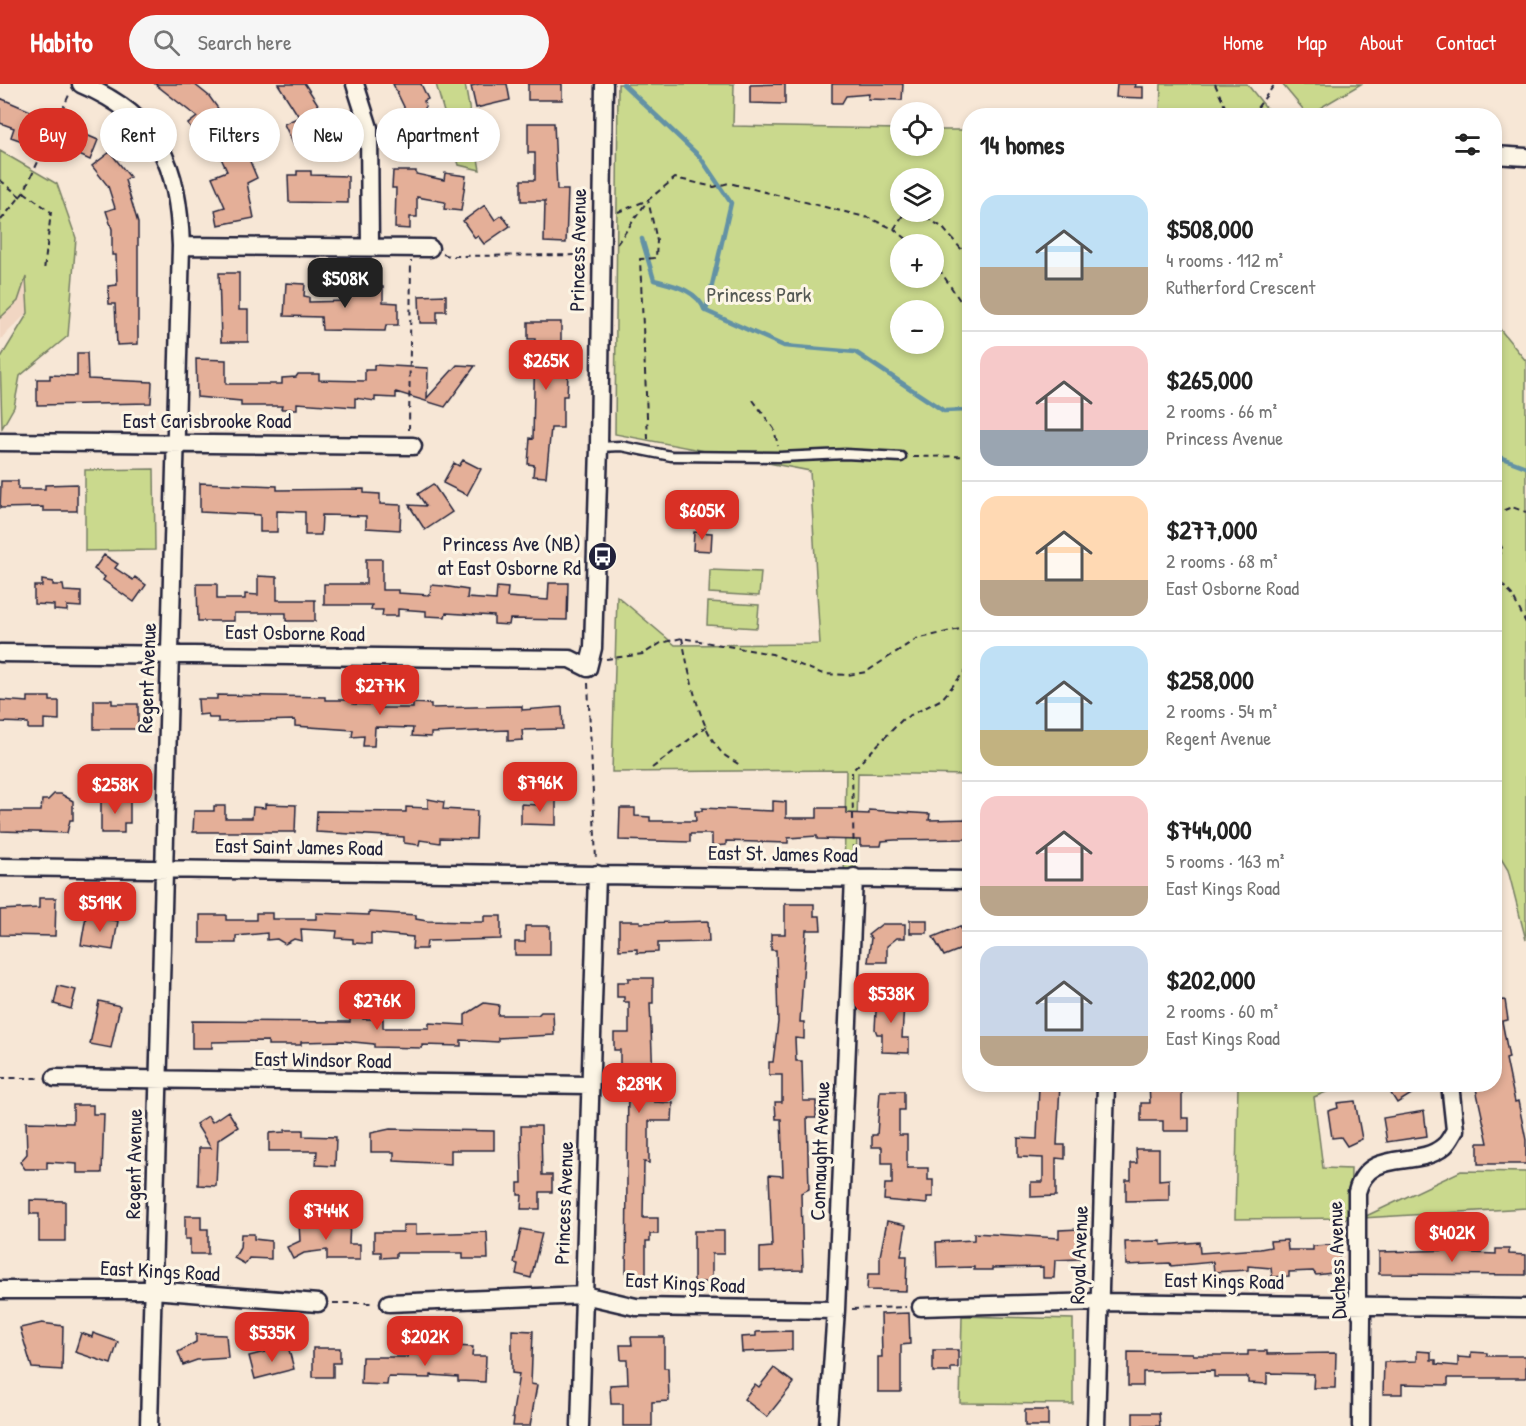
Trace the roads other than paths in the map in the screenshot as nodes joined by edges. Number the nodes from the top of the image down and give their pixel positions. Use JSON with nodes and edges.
{"nodes":[{"id":1,"x":355,"y":84,"type":"edge"},
{"id":2,"x":604,"y":84,"type":"edge"},
{"id":3,"x":76,"y":86,"type":"edge"},
{"id":4,"x":1502,"y":156,"type":"edge"},
{"id":5,"x":1526,"y":157,"type":"edge"},
{"id":6,"x":181,"y":246,"type":"junction"},
{"id":7,"x":370,"y":247,"type":"junction"},
{"id":8,"x":430,"y":248,"type":"road end"},
{"id":9,"x":0,"y":442,"type":"edge"},
{"id":10,"x":176,"y":444,"type":"junction"},
{"id":11,"x":411,"y":445,"type":"road end"},
{"id":12,"x":599,"y":447,"type":"junction"},
{"id":13,"x":901,"y":457,"type":"road end"},
{"id":14,"x":0,"y":653,"type":"edge"},
{"id":15,"x":171,"y":653,"type":"junction"},
{"id":16,"x":589,"y":665,"type":"joint"},
{"id":17,"x":0,"y":867,"type":"edge"},
{"id":18,"x":164,"y":868,"type":"junction"},
{"id":19,"x":597,"y":874,"type":"junction"},
{"id":20,"x":854,"y":877,"type":"junction"},
{"id":21,"x":962,"y":880,"type":"edge"},
{"id":22,"x":55,"y":1078,"type":"road end"},
{"id":23,"x":159,"y":1081,"type":"junction"},
{"id":24,"x":590,"y":1085,"type":"junction"},
{"id":25,"x":1106,"y":1092,"type":"edge"},
{"id":26,"x":1451,"y":1092,"type":"edge"},
{"id":27,"x":0,"y":1290,"type":"edge"},
{"id":28,"x":153,"y":1290,"type":"junction"},
{"id":29,"x":584,"y":1295,"type":"junction"},
{"id":30,"x":1100,"y":1302,"type":"junction"},
{"id":31,"x":318,"y":1304,"type":"road end"},
{"id":32,"x":389,"y":1304,"type":"road end"},
{"id":33,"x":921,"y":1306,"type":"road end"},
{"id":34,"x":1357,"y":1306,"type":"junction"},
{"id":35,"x":1526,"y":1308,"type":"edge"},
{"id":36,"x":836,"y":1310,"type":"junction"},
{"id":37,"x":149,"y":1426,"type":"edge"},
{"id":38,"x":580,"y":1426,"type":"edge"},
{"id":39,"x":828,"y":1426,"type":"edge"},
{"id":40,"x":1096,"y":1426,"type":"edge"},
{"id":41,"x":1361,"y":1426,"type":"edge"}],
"edges":[{"from":1,"to":7,"type":"street"},
{"from":2,"to":12,"type":"street","name":"Princess Avenue"},
{"from":3,"to":6,"type":"street","name":"Regent Avenue"},
{"from":4,"to":5,"type":"street"},
{"from":6,"to":7,"type":"street"},
{"from":6,"to":10,"type":"street","name":"Regent Avenue"},
{"from":7,"to":8,"type":"street"},
{"from":9,"to":10,"type":"street","name":"East Carisbrooke Road"},
{"from":10,"to":11,"type":"street","name":"East Carisbrooke Road"},
{"from":10,"to":15,"type":"street","name":"Regent Avenue"},
{"from":12,"to":13,"type":"lane"},
{"from":12,"to":16,"type":"street","name":"Princess Avenue"},
{"from":14,"to":15,"type":"street","name":"East Osborne Road"},
{"from":15,"to":16,"type":"street","name":"East Osborne Road"},
{"from":15,"to":18,"type":"street","name":"Regent Avenue"},
{"from":17,"to":18,"type":"street","name":"East Saint James Road"},
{"from":18,"to":19,"type":"street","name":"East Saint James Road"},
{"from":18,"to":23,"type":"street","name":"Regent Avenue"},
{"from":19,"to":20,"type":"street","name":"East St. James Road"},
{"from":19,"to":24,"type":"street","name":"Princess Avenue"},
{"from":20,"to":21,"type":"street","name":"East St. James Road"},
{"from":20,"to":36,"type":"street","name":"Connaught Avenue"},
{"from":22,"to":23,"type":"street","name":"East Windsor Road"},
{"from":23,"to":24,"type":"street","name":"East Windsor Road"},
{"from":23,"to":28,"type":"street","name":"Regent Avenue"},
{"from":24,"to":29,"type":"street","name":"Princess Avenue"},
{"from":25,"to":30,"type":"street","name":"Royal Avenue"},
{"from":26,"to":34,"type":"street","name":"Duchess Avenue"},
{"from":27,"to":28,"type":"street","name":"East Kings Road"},
{"from":28,"to":31,"type":"street","name":"East Kings Road"},
{"from":28,"to":37,"type":"street","name":"Regent Avenue"},
{"from":29,"to":32,"type":"street","name":"East Kings Road"},
{"from":29,"to":36,"type":"street","name":"East Kings Road"},
{"from":29,"to":38,"type":"street","name":"Princess Avenue"},
{"from":30,"to":33,"type":"street","name":"East Kings Road"},
{"from":30,"to":34,"type":"street","name":"East Kings Road"},
{"from":30,"to":40,"type":"street","name":"Royal Avenue"},
{"from":34,"to":35,"type":"street","name":"East Kings Road"},
{"from":34,"to":41,"type":"street","name":"Duchess Avenue"},
{"from":36,"to":39,"type":"street","name":"Connaught Avenue"}]}
